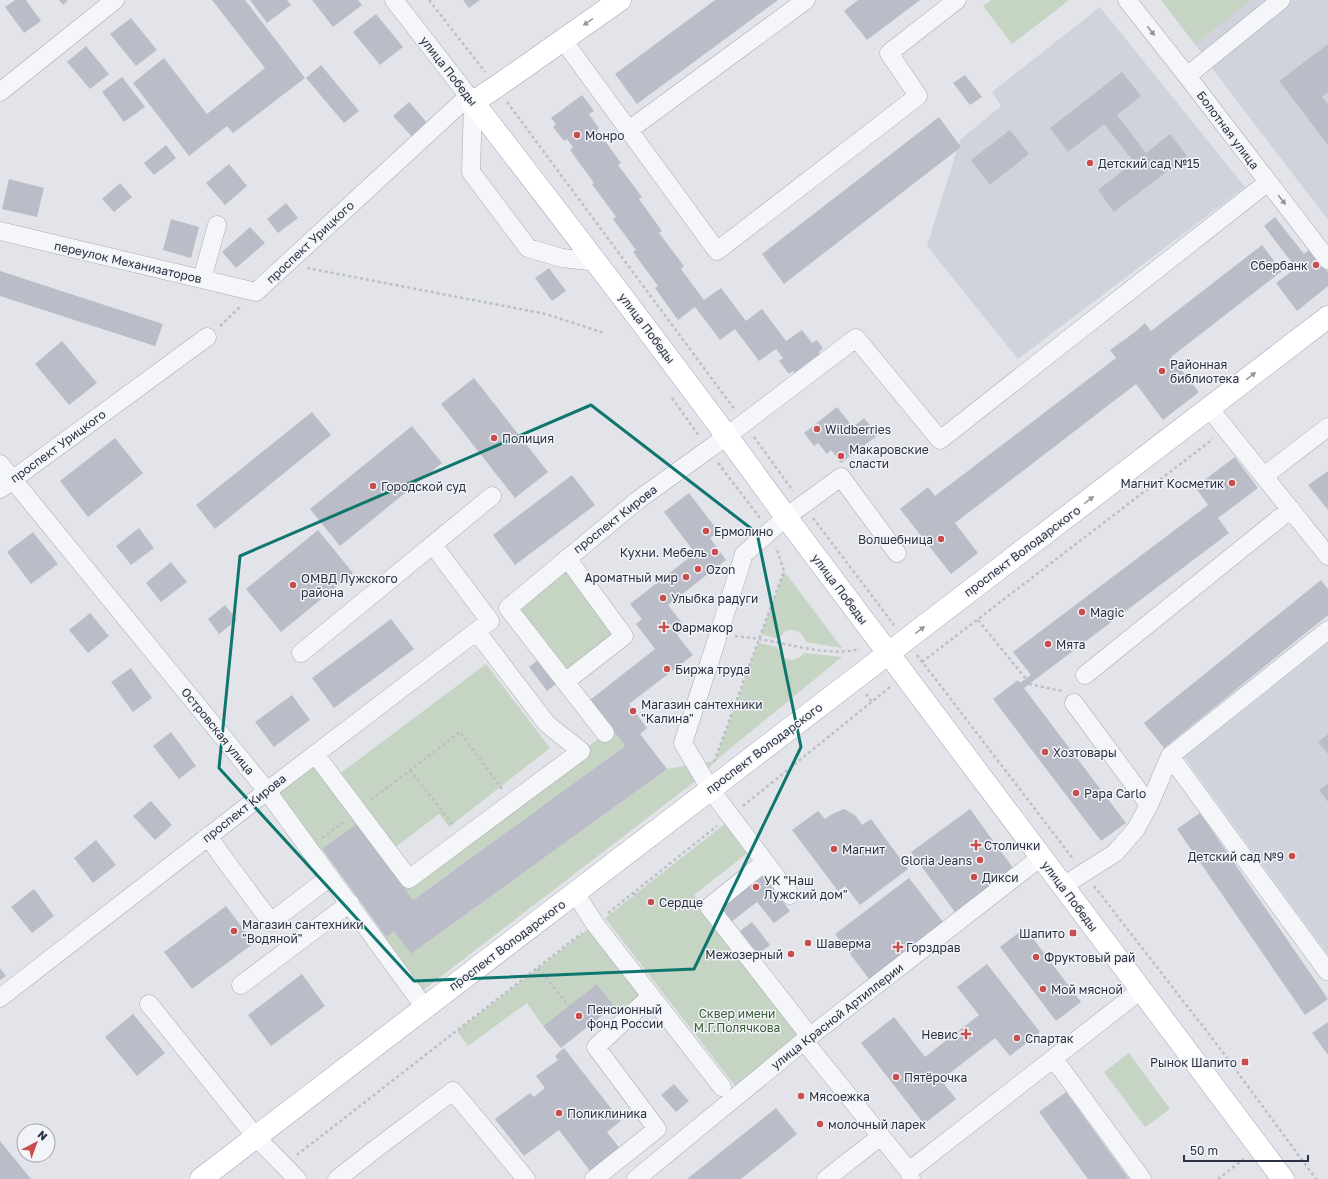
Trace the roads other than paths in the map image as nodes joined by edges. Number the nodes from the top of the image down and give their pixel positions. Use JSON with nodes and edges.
{"nodes":[{"id":1,"x":115,"y":0,"type":"edge"},
{"id":2,"x":394,"y":0,"type":"edge"},
{"id":3,"x":620,"y":0,"type":"edge"},
{"id":4,"x":806,"y":0,"type":"edge"},
{"id":5,"x":957,"y":0,"type":"edge"},
{"id":6,"x":1127,"y":0,"type":"edge"},
{"id":7,"x":1281,"y":0,"type":"edge"},
{"id":8,"x":563,"y":40,"type":"junction"},
{"id":9,"x":1187,"y":76,"type":"junction"},
{"id":10,"x":0,"y":92,"type":"edge"},
{"id":11,"x":473,"y":102,"type":"junction"},
{"id":12,"x":629,"y":130,"type":"junction"},
{"id":13,"x":1268,"y":182,"type":"junction"},
{"id":14,"x":217,"y":225,"type":"dead end"},
{"id":15,"x":0,"y":231,"type":"edge"},
{"id":16,"x":1328,"y":260,"type":"edge"},
{"id":17,"x":597,"y":262,"type":"junction"},
{"id":18,"x":202,"y":279,"type":"junction"},
{"id":19,"x":256,"y":292,"type":"joint"},
{"id":20,"x":1328,"y":317,"type":"edge"},
{"id":21,"x":207,"y":337,"type":"road end"},
{"id":22,"x":1209,"y":408,"type":"junction"},
{"id":23,"x":1328,"y":427,"type":"edge"},
{"id":24,"x":727,"y":436,"type":"junction"},
{"id":25,"x":0,"y":464,"type":"edge"},
{"id":26,"x":1264,"y":476,"type":"junction"},
{"id":27,"x":6,"y":484,"type":"edge"},
{"id":28,"x":492,"y":496,"type":"dead end"},
{"id":29,"x":1291,"y":509,"type":"junction"},
{"id":30,"x":778,"y":524,"type":"junction"},
{"id":31,"x":433,"y":545,"type":"junction"},
{"id":32,"x":897,"y":553,"type":"dead end"},
{"id":33,"x":1328,"y":556,"type":"edge"},
{"id":34,"x":567,"y":558,"type":"junction"},
{"id":35,"x":484,"y":627,"type":"junction"},
{"id":36,"x":1328,"y":630,"type":"edge"},
{"id":37,"x":301,"y":653,"type":"dead end"},
{"id":38,"x":888,"y":653,"type":"junction"},
{"id":39,"x":1085,"y":675,"type":"road end"},
{"id":40,"x":565,"y":682,"type":"junction"},
{"id":41,"x":1074,"y":703,"type":"dead end"},
{"id":42,"x":605,"y":734,"type":"dead end"},
{"id":43,"x":315,"y":754,"type":"junction"},
{"id":44,"x":1170,"y":756,"type":"junction"},
{"id":45,"x":706,"y":783,"type":"junction"},
{"id":46,"x":267,"y":791,"type":"junction"},
{"id":47,"x":1149,"y":805,"type":"junction"},
{"id":48,"x":208,"y":836,"type":"junction"},
{"id":49,"x":1041,"y":857,"type":"junction"},
{"id":50,"x":765,"y":862,"type":"junction"},
{"id":51,"x":330,"y":877,"type":"junction"},
{"id":52,"x":1064,"y":886,"type":"junction"},
{"id":53,"x":575,"y":893,"type":"junction"},
{"id":54,"x":790,"y":895,"type":"dead end"},
{"id":55,"x":350,"y":903,"type":"junction"},
{"id":56,"x":1328,"y":970,"type":"edge"},
{"id":57,"x":241,"y":985,"type":"dead end"},
{"id":58,"x":1141,"y":990,"type":"junction"},
{"id":59,"x":651,"y":996,"type":"junction"},
{"id":60,"x":0,"y":998,"type":"edge"},
{"id":61,"x":149,"y":1004,"type":"dead end"},
{"id":62,"x":425,"y":1008,"type":"junction"},
{"id":63,"x":805,"y":1036,"type":"junction"},
{"id":64,"x":1054,"y":1059,"type":"junction"},
{"id":65,"x":722,"y":1088,"type":"dead end"},
{"id":66,"x":882,"y":1136,"type":"junction"},
{"id":67,"x":256,"y":1137,"type":"junction"},
{"id":68,"x":910,"y":1175,"type":"edge"},
{"id":69,"x":201,"y":1179,"type":"edge"},
{"id":70,"x":297,"y":1179,"type":"edge"},
{"id":71,"x":337,"y":1179,"type":"edge"},
{"id":72,"x":526,"y":1179,"type":"edge"},
{"id":73,"x":594,"y":1179,"type":"edge"},
{"id":74,"x":636,"y":1179,"type":"edge"},
{"id":75,"x":826,"y":1179,"type":"edge"},
{"id":76,"x":1142,"y":1179,"type":"edge"},
{"id":77,"x":1283,"y":1179,"type":"edge"}],
"edges":[{"from":1,"to":10,"type":"street"},
{"from":2,"to":11,"type":"street","name":"улица Победы"},
{"from":3,"to":8,"type":"main road","name":"проспект Урицкого","one_way":true},
{"from":4,"to":12,"type":"street"},
{"from":5,"to":12,"type":"street"},
{"from":6,"to":9,"type":"street","name":"Болотная улица","one_way":true},
{"from":7,"to":9,"type":"street"},
{"from":8,"to":11,"type":"main road","name":"проспект Урицкого"},
{"from":8,"to":12,"type":"street"},
{"from":9,"to":13,"type":"street","name":"Болотная улица"},
{"from":11,"to":17,"type":"main road","name":"улица Победы"},
{"from":11,"to":17,"type":"street"},
{"from":11,"to":19,"type":"street","name":"проспект Урицкого"},
{"from":13,"to":16,"type":"street","name":"Болотная улица","one_way":true},
{"from":13,"to":24,"type":"street","name":"проспект Кирова"},
{"from":14,"to":18,"type":"street"},
{"from":15,"to":18,"type":"street","name":"переулок Механизаторов"},
{"from":17,"to":24,"type":"main road","name":"улица Победы"},
{"from":18,"to":19,"type":"street","name":"переулок Механизаторов"},
{"from":22,"to":20,"type":"main road","name":"проспект Володарского","one_way":true},
{"from":21,"to":27,"type":"street","name":"проспект Урицкого"},
{"from":22,"to":26,"type":"street"},
{"from":38,"to":22,"type":"main road","name":"проспект Володарского","one_way":true},
{"from":23,"to":26,"type":"street"},
{"from":24,"to":30,"type":"main road","name":"улица Победы"},
{"from":24,"to":34,"type":"street","name":"проспект Кирова"},
{"from":25,"to":27,"type":"street","name":"Островская улица"},
{"from":26,"to":29,"type":"street"},
{"from":27,"to":46,"type":"street","name":"Островская улица"},
{"from":28,"to":31,"type":"street"},
{"from":29,"to":33,"type":"street"},
{"from":29,"to":39,"type":"street"},
{"from":30,"to":32,"type":"street"},
{"from":30,"to":38,"type":"main road","name":"улица Победы"},
{"from":30,"to":45,"type":"street"},
{"from":31,"to":35,"type":"street"},
{"from":31,"to":37,"type":"street"},
{"from":34,"to":40,"type":"street","name":"проспект Кирова"},
{"from":34,"to":40,"type":"street"},
{"from":35,"to":43,"type":"street","name":"проспект Кирова"},
{"from":35,"to":43,"type":"street"},
{"from":36,"to":44,"type":"street"},
{"from":38,"to":45,"type":"main road","name":"проспект Володарского"},
{"from":38,"to":49,"type":"main road","name":"улица Победы"},
{"from":40,"to":42,"type":"street"},
{"from":41,"to":47,"type":"street"},
{"from":43,"to":46,"type":"street","name":"проспект Кирова"},
{"from":44,"to":47,"type":"street"},
{"from":44,"to":56,"type":"street"},
{"from":45,"to":50,"type":"street"},
{"from":45,"to":53,"type":"main road","name":"проспект Володарского"},
{"from":46,"to":48,"type":"street","name":"проспект Кирова"},
{"from":46,"to":51,"type":"street","name":"Островская улица"},
{"from":47,"to":52,"type":"street"},
{"from":48,"to":51,"type":"street"},
{"from":48,"to":60,"type":"street","name":"проспект Кирова"},
{"from":49,"to":52,"type":"main road","name":"улица Победы"},
{"from":49,"to":63,"type":"street","name":"улица Красной Артиллерии"},
{"from":50,"to":54,"type":"street"},
{"from":50,"to":63,"type":"street"},
{"from":51,"to":55,"type":"street","name":"Островская улица"},
{"from":52,"to":58,"type":"main road","name":"улица Победы"},
{"from":53,"to":59,"type":"street"},
{"from":53,"to":62,"type":"main road","name":"проспект Володарского"},
{"from":55,"to":57,"type":"street"},
{"from":55,"to":62,"type":"street","name":"Островская улица"},
{"from":58,"to":64,"type":"street"},
{"from":58,"to":77,"type":"main road","name":"улица Победы"},
{"from":59,"to":65,"type":"street"},
{"from":59,"to":73,"type":"street"},
{"from":61,"to":67,"type":"street"},
{"from":62,"to":67,"type":"main road","name":"проспект Володарского"},
{"from":63,"to":66,"type":"street"},
{"from":63,"to":74,"type":"street","name":"улица Красной Артиллерии"},
{"from":64,"to":68,"type":"street"},
{"from":64,"to":76,"type":"street"},
{"from":66,"to":68,"type":"street"},
{"from":66,"to":75,"type":"street"},
{"from":67,"to":69,"type":"main road","name":"проспект Володарского"},
{"from":67,"to":70,"type":"street"},
{"from":71,"to":72,"type":"street"}]}
